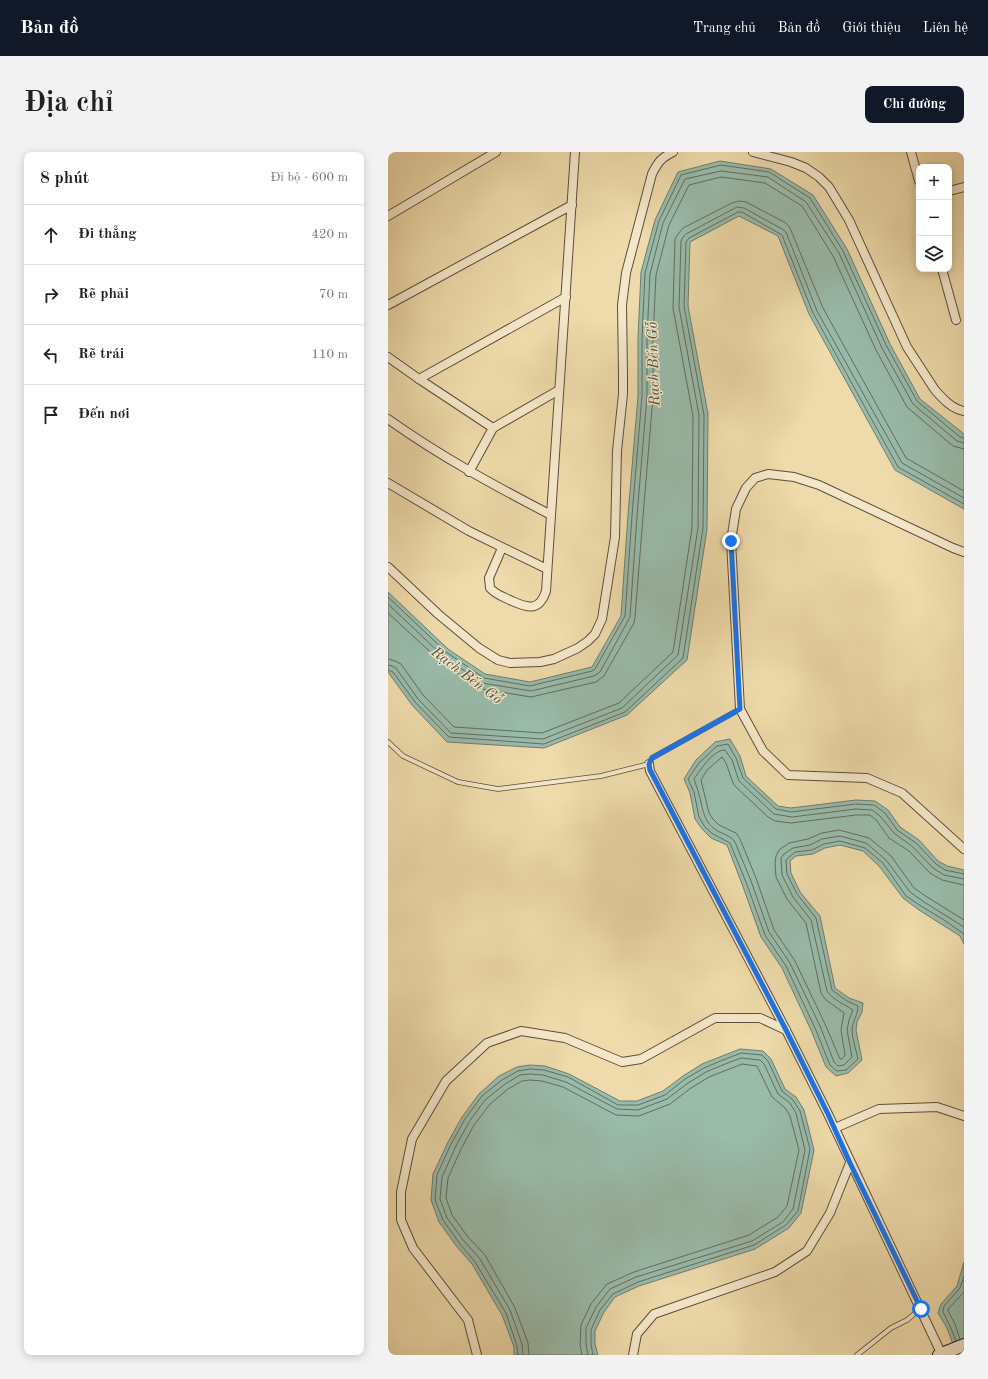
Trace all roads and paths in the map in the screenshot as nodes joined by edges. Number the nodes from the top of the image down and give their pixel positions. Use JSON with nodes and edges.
{"nodes":[{"id":1,"x":496,"y":152,"type":"edge"},
{"id":2,"x":575,"y":152,"type":"edge"},
{"id":3,"x":673,"y":152,"type":"edge"},
{"id":4,"x":753,"y":152,"type":"edge"},
{"id":5,"x":911,"y":152,"type":"edge"},
{"id":6,"x":916,"y":170,"type":"edge"},
{"id":7,"x":964,"y":187,"type":"edge"},
{"id":8,"x":952,"y":190,"type":"edge"},
{"id":9,"x":572,"y":205,"type":"junction"},
{"id":10,"x":388,"y":216,"type":"edge"},
{"id":11,"x":943,"y":272,"type":"edge"},
{"id":12,"x":566,"y":297,"type":"junction"},
{"id":13,"x":388,"y":305,"type":"edge"},
{"id":14,"x":956,"y":320,"type":"dead end"},
{"id":15,"x":388,"y":357,"type":"edge"},
{"id":16,"x":419,"y":379,"type":"junction"},
{"id":17,"x":559,"y":390,"type":"junction"},
{"id":18,"x":964,"y":411,"type":"edge"},
{"id":19,"x":388,"y":419,"type":"edge"},
{"id":20,"x":493,"y":428,"type":"junction"},
{"id":21,"x":469,"y":472,"type":"junction"},
{"id":22,"x":388,"y":483,"type":"edge"},
{"id":23,"x":551,"y":514,"type":"junction"},
{"id":24,"x":502,"y":548,"type":"junction"},
{"id":25,"x":964,"y":552,"type":"edge"},
{"id":26,"x":388,"y":567,"type":"edge"},
{"id":27,"x":547,"y":569,"type":"junction"},
{"id":28,"x":740,"y":709,"type":"junction"},
{"id":29,"x":388,"y":742,"type":"edge"},
{"id":30,"x":649,"y":764,"type":"junction"},
{"id":31,"x":964,"y":849,"type":"edge"},
{"id":32,"x":786,"y":1030,"type":"junction"},
{"id":33,"x":964,"y":1116,"type":"edge"},
{"id":34,"x":835,"y":1128,"type":"junction"},
{"id":35,"x":850,"y":1163,"type":"junction"},
{"id":36,"x":921,"y":1309,"type":"junction"},
{"id":37,"x":964,"y":1345,"type":"edge"},
{"id":38,"x":941,"y":1354,"type":"edge"},
{"id":39,"x":478,"y":1355,"type":"edge"},
{"id":40,"x":633,"y":1355,"type":"edge"},
{"id":41,"x":857,"y":1355,"type":"edge"}],
"edges":[{"from":1,"to":10,"type":"street"},
{"from":2,"to":9,"type":"street"},
{"from":3,"to":26,"type":"street"},
{"from":4,"to":18,"type":"street"},
{"from":5,"to":6,"type":"street"},
{"from":7,"to":8,"type":"street"},
{"from":9,"to":12,"type":"street"},
{"from":9,"to":13,"type":"street"},
{"from":11,"to":14,"type":"street"},
{"from":12,"to":16,"type":"street"},
{"from":12,"to":17,"type":"street"},
{"from":15,"to":16,"type":"street"},
{"from":16,"to":20,"type":"street"},
{"from":17,"to":20,"type":"street"},
{"from":17,"to":23,"type":"street"},
{"from":19,"to":21,"type":"street"},
{"from":20,"to":21,"type":"street"},
{"from":21,"to":23,"type":"street"},
{"from":22,"to":24,"type":"street"},
{"from":23,"to":27,"type":"street"},
{"from":24,"to":27,"type":"street"},
{"from":24,"to":27,"type":"street"},
{"from":25,"to":28,"type":"street"},
{"from":28,"to":30,"type":"lane"},
{"from":28,"to":31,"type":"street"},
{"from":29,"to":30,"type":"lane"},
{"from":30,"to":32,"type":"street"},
{"from":32,"to":34,"type":"street"},
{"from":32,"to":39,"type":"street"},
{"from":33,"to":34,"type":"street"},
{"from":34,"to":35,"type":"street"},
{"from":35,"to":36,"type":"street"},
{"from":35,"to":40,"type":"street"},
{"from":36,"to":38,"type":"street"},
{"from":36,"to":41,"type":"lane"},
{"from":37,"to":38,"type":"street"}]}
